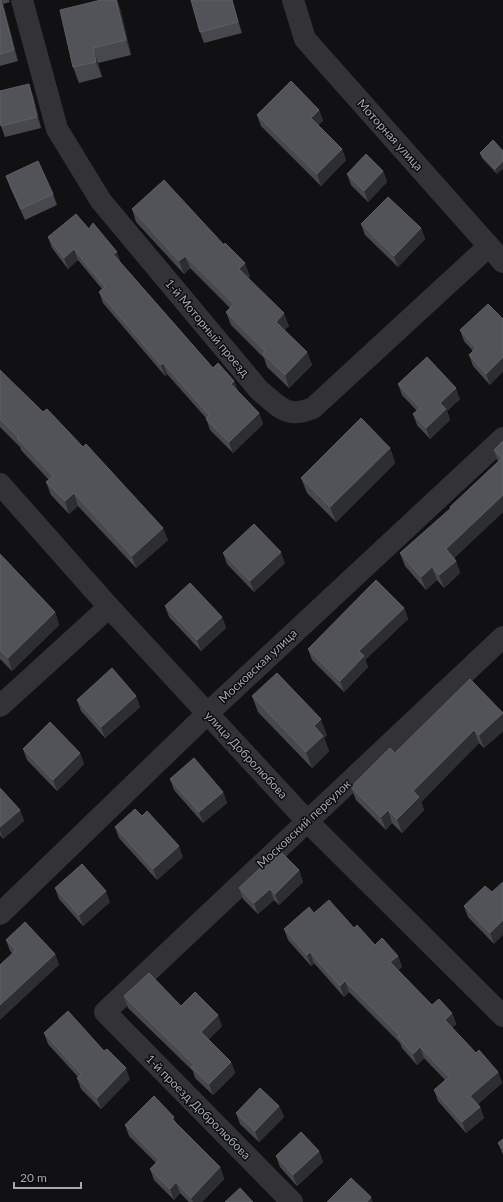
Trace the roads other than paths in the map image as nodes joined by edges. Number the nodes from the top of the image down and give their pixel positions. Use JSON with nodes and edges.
{"nodes":[{"id":1,"x":22,"y":0,"type":"edge"},
{"id":2,"x":293,"y":0,"type":"edge"},
{"id":3,"x":496,"y":254,"type":"edge"},
{"id":4,"x":503,"y":438,"type":"edge"},
{"id":5,"x":0,"y":484,"type":"edge"},
{"id":6,"x":109,"y":607,"type":"junction"},
{"id":7,"x":503,"y":637,"type":"edge"},
{"id":8,"x":0,"y":706,"type":"edge"},
{"id":9,"x":208,"y":713,"type":"junction"},
{"id":10,"x":307,"y":821,"type":"junction"},
{"id":11,"x":0,"y":914,"type":"edge"},
{"id":12,"x":501,"y":1009,"type":"edge"},
{"id":13,"x":105,"y":1012,"type":"joint"},
{"id":14,"x":292,"y":1202,"type":"edge"}],
"edges":[{"from":1,"to":3,"type":"street","name":"1-й Моторный проезд"},
{"from":2,"to":3,"type":"street","name":"Моторная улица"},
{"from":4,"to":9,"type":"street","name":"Московская улица"},
{"from":5,"to":6,"type":"street","name":"улица Добролюбова"},
{"from":6,"to":8,"type":"street"},
{"from":6,"to":9,"type":"street","name":"улица Добролюбова"},
{"from":7,"to":10,"type":"street","name":"Московский переулок"},
{"from":9,"to":10,"type":"street","name":"улица Добролюбова"},
{"from":9,"to":11,"type":"street","name":"Московская улица"},
{"from":10,"to":12,"type":"street","name":"улица Добролюбова"},
{"from":10,"to":13,"type":"street","name":"Московский переулок"},
{"from":13,"to":14,"type":"street","name":"1-й проезд Добролюбова"}]}
